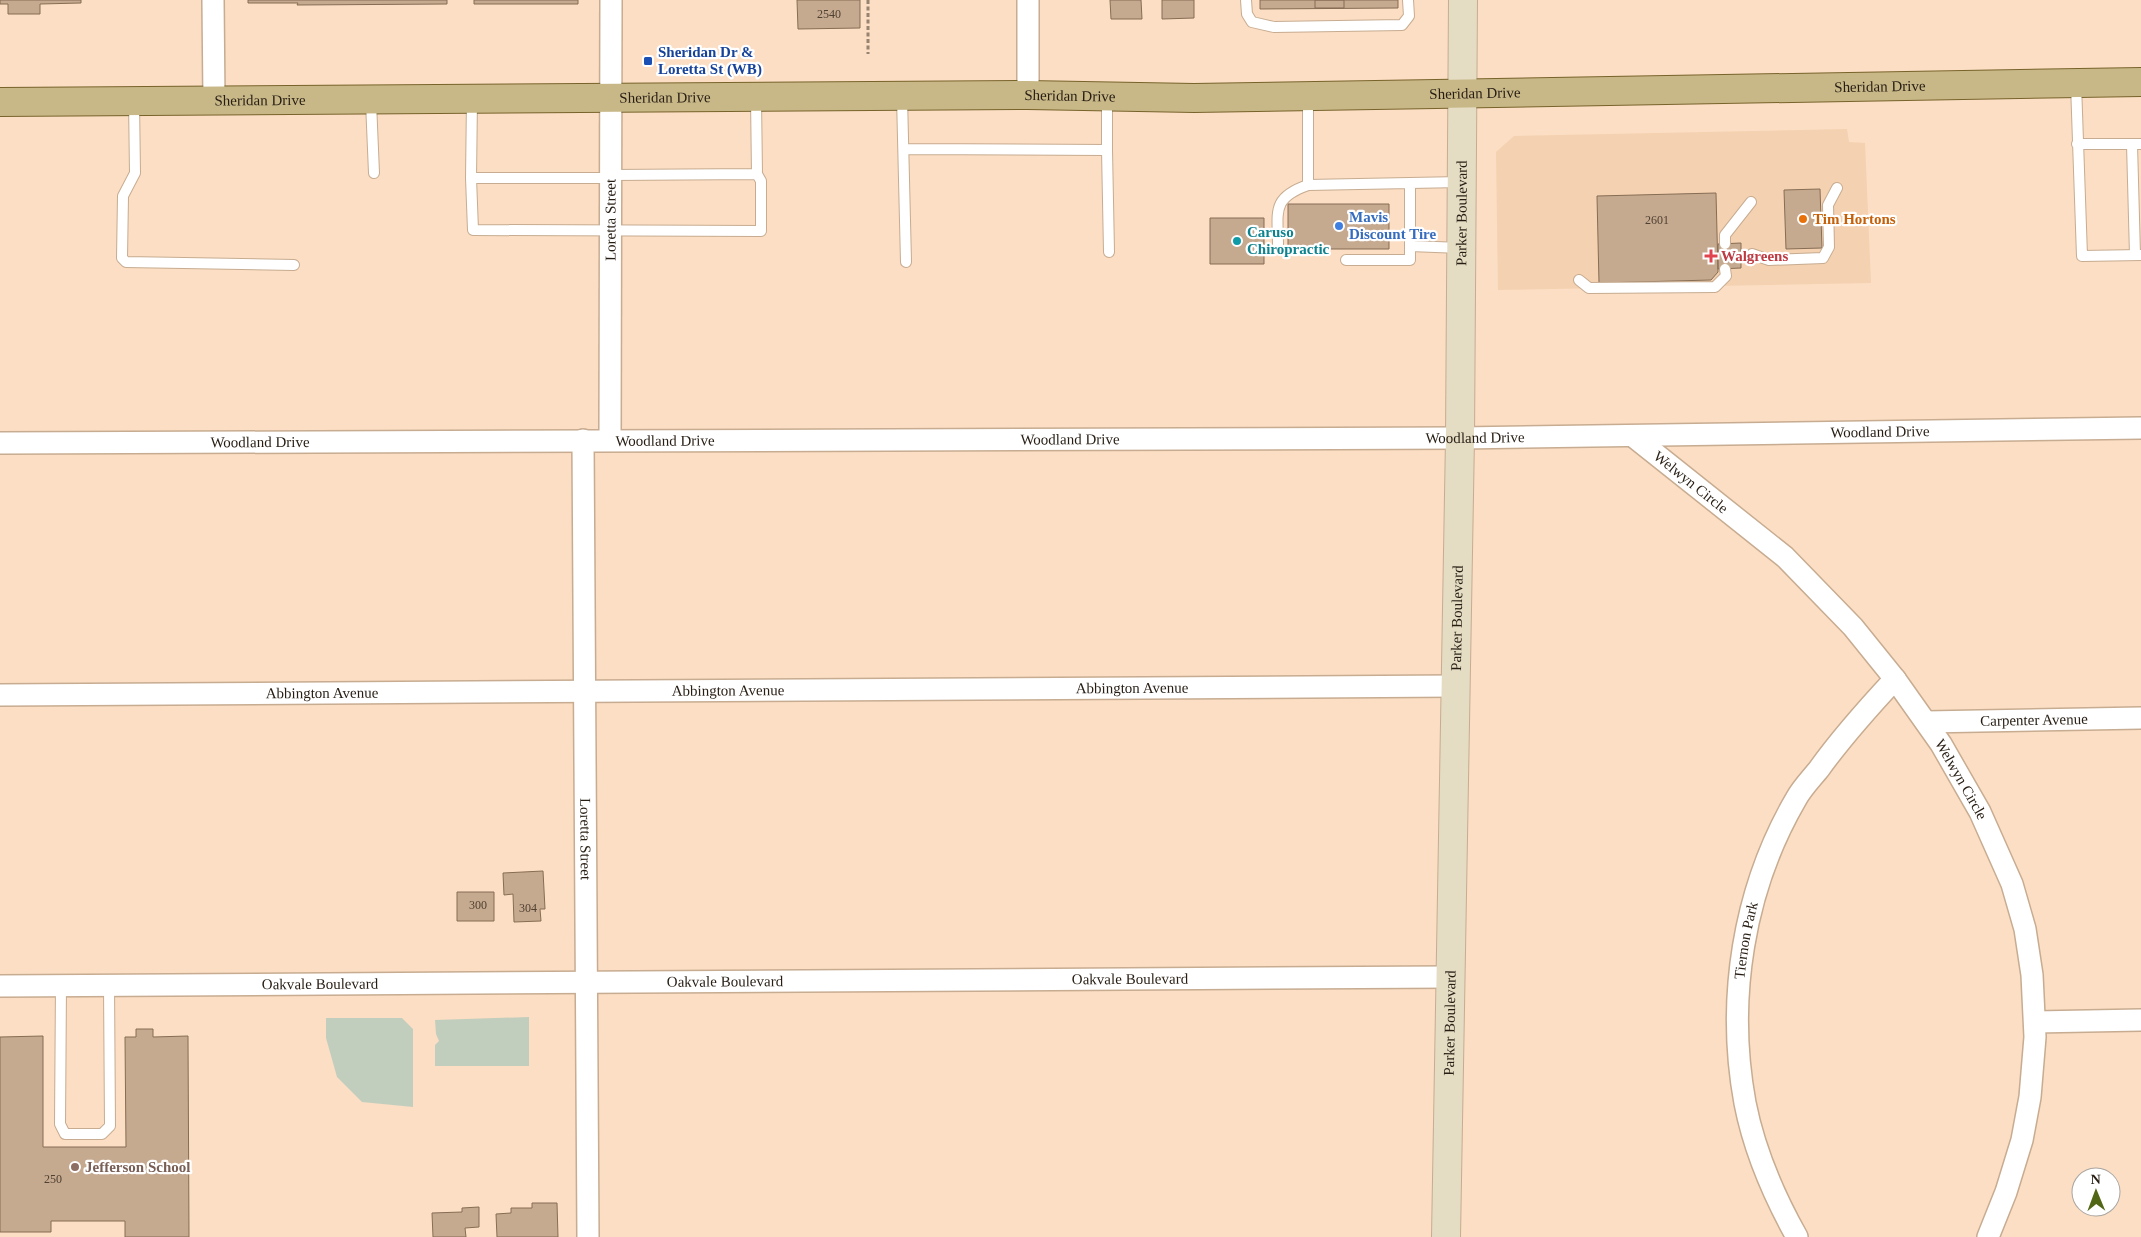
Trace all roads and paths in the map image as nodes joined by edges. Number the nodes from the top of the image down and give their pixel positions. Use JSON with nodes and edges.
{"nodes":[{"id":1,"x":213,"y":0,"type":"edge"},
{"id":2,"x":611,"y":0,"type":"edge"},
{"id":3,"x":868,"y":0,"type":"edge"},
{"id":4,"x":1028,"y":0,"type":"edge"},
{"id":5,"x":1246,"y":0,"type":"edge"},
{"id":6,"x":1408,"y":0,"type":"edge"},
{"id":7,"x":1463,"y":0,"type":"edge"},
{"id":8,"x":868,"y":54,"type":"dead end"},
{"id":9,"x":2141,"y":82,"type":"edge"},
{"id":10,"x":2076,"y":83,"type":"junction"},
{"id":11,"x":1462,"y":93,"type":"junction"},
{"id":12,"x":1028,"y":95,"type":"junction"},
{"id":13,"x":902,"y":96,"type":"junction"},
{"id":14,"x":1308,"y":96,"type":"junction"},
{"id":15,"x":756,"y":97,"type":"junction"},
{"id":16,"x":1107,"y":97,"type":"junction"},
{"id":17,"x":611,"y":98,"type":"junction"},
{"id":18,"x":472,"y":99,"type":"junction"},
{"id":19,"x":214,"y":100,"type":"junction"},
{"id":20,"x":371,"y":100,"type":"junction"},
{"id":21,"x":134,"y":101,"type":"junction"},
{"id":22,"x":0,"y":102,"type":"edge"},
{"id":23,"x":2077,"y":144,"type":"junction"},
{"id":24,"x":2137,"y":144,"type":"edge"},
{"id":25,"x":904,"y":149,"type":"junction"},
{"id":26,"x":1107,"y":150,"type":"junction"},
{"id":27,"x":374,"y":173,"type":"dead end"},
{"id":28,"x":757,"y":174,"type":"junction"},
{"id":29,"x":611,"y":177,"type":"junction"},
{"id":30,"x":471,"y":178,"type":"junction"},
{"id":31,"x":1462,"y":182,"type":"junction"},
{"id":32,"x":1410,"y":183,"type":"junction"},
{"id":33,"x":1308,"y":185,"type":"junction"},
{"id":34,"x":1837,"y":188,"type":"dead end"},
{"id":35,"x":1750,"y":202,"type":"dead end"},
{"id":36,"x":610,"y":231,"type":"junction"},
{"id":37,"x":1725,"y":244,"type":"dead end"},
{"id":38,"x":1278,"y":245,"type":"dead end"},
{"id":39,"x":1410,"y":246,"type":"junction"},
{"id":40,"x":1461,"y":248,"type":"junction"},
{"id":41,"x":1109,"y":252,"type":"dead end"},
{"id":42,"x":1752,"y":254,"type":"dead end"},
{"id":43,"x":2138,"y":255,"type":"edge"},
{"id":44,"x":1346,"y":260,"type":"dead end"},
{"id":45,"x":906,"y":262,"type":"dead end"},
{"id":46,"x":294,"y":265,"type":"dead end"},
{"id":47,"x":1725,"y":269,"type":"dead end"},
{"id":48,"x":1579,"y":280,"type":"dead end"},
{"id":49,"x":2141,"y":428,"type":"edge"},
{"id":50,"x":1633,"y":436,"type":"junction"},
{"id":51,"x":1460,"y":438,"type":"junction"},
{"id":52,"x":582,"y":440,"type":"junction"},
{"id":53,"x":610,"y":440,"type":"junction"},
{"id":54,"x":0,"y":443,"type":"edge"},
{"id":55,"x":1895,"y":679,"type":"junction"},
{"id":56,"x":1456,"y":686,"type":"junction"},
{"id":57,"x":584,"y":692,"type":"junction"},
{"id":58,"x":0,"y":696,"type":"edge"},
{"id":59,"x":2141,"y":718,"type":"edge"},
{"id":60,"x":1926,"y":722,"type":"junction"},
{"id":61,"x":1450,"y":977,"type":"junction"},
{"id":62,"x":586,"y":982,"type":"junction"},
{"id":63,"x":61,"y":985,"type":"junction"},
{"id":64,"x":109,"y":985,"type":"junction"},
{"id":65,"x":0,"y":986,"type":"edge"},
{"id":66,"x":2141,"y":1020,"type":"edge"},
{"id":67,"x":2035,"y":1022,"type":"junction"},
{"id":68,"x":588,"y":1237,"type":"edge"},
{"id":69,"x":1446,"y":1237,"type":"edge"},
{"id":70,"x":1797,"y":1237,"type":"edge"},
{"id":71,"x":1988,"y":1237,"type":"edge"}],
"edges":[{"from":1,"to":19,"type":"street"},
{"from":2,"to":17,"type":"street","name":"Loretta Street"},
{"from":3,"to":8,"type":"path"},
{"from":4,"to":12,"type":"street"},
{"from":5,"to":6,"type":"lane"},
{"from":7,"to":11,"type":"street","name":"Parker Boulevard"},
{"from":9,"to":10,"type":"main road","name":"Sheridan Drive"},
{"from":10,"to":11,"type":"main road","name":"Sheridan Drive"},
{"from":10,"to":23,"type":"lane"},
{"from":11,"to":14,"type":"main road","name":"Sheridan Drive"},
{"from":11,"to":31,"type":"street","name":"Parker Boulevard"},
{"from":12,"to":13,"type":"main road","name":"Sheridan Drive"},
{"from":12,"to":16,"type":"main road","name":"Sheridan Drive"},
{"from":13,"to":15,"type":"main road","name":"Sheridan Drive"},
{"from":13,"to":25,"type":"lane"},
{"from":14,"to":16,"type":"main road","name":"Sheridan Drive"},
{"from":14,"to":33,"type":"lane"},
{"from":15,"to":17,"type":"main road","name":"Sheridan Drive"},
{"from":15,"to":28,"type":"lane"},
{"from":16,"to":26,"type":"lane"},
{"from":17,"to":18,"type":"main road","name":"Sheridan Drive"},
{"from":17,"to":29,"type":"street","name":"Loretta Street"},
{"from":18,"to":20,"type":"main road","name":"Sheridan Drive"},
{"from":18,"to":30,"type":"lane"},
{"from":19,"to":20,"type":"main road","name":"Sheridan Drive"},
{"from":19,"to":21,"type":"main road","name":"Sheridan Drive"},
{"from":20,"to":27,"type":"lane"},
{"from":21,"to":22,"type":"main road","name":"Sheridan Drive"},
{"from":21,"to":46,"type":"lane"},
{"from":23,"to":24,"type":"lane"},
{"from":23,"to":43,"type":"lane"},
{"from":24,"to":43,"type":"lane"},
{"from":25,"to":26,"type":"lane"},
{"from":25,"to":45,"type":"lane"},
{"from":26,"to":41,"type":"lane"},
{"from":28,"to":29,"type":"lane"},
{"from":28,"to":36,"type":"lane"},
{"from":29,"to":30,"type":"lane"},
{"from":29,"to":36,"type":"street","name":"Loretta Street"},
{"from":30,"to":36,"type":"lane"},
{"from":31,"to":32,"type":"lane"},
{"from":31,"to":40,"type":"street","name":"Parker Boulevard"},
{"from":32,"to":33,"type":"lane"},
{"from":32,"to":39,"type":"lane"},
{"from":33,"to":38,"type":"lane"},
{"from":34,"to":42,"type":"lane"},
{"from":35,"to":37,"type":"lane"},
{"from":36,"to":53,"type":"street","name":"Loretta Street"},
{"from":39,"to":40,"type":"lane"},
{"from":39,"to":44,"type":"lane"},
{"from":40,"to":51,"type":"street","name":"Parker Boulevard"},
{"from":47,"to":48,"type":"lane"},
{"from":49,"to":50,"type":"street","name":"Woodland Drive"},
{"from":50,"to":51,"type":"street","name":"Woodland Drive"},
{"from":50,"to":55,"type":"street","name":"Welwyn Circle"},
{"from":51,"to":53,"type":"street","name":"Woodland Drive"},
{"from":51,"to":56,"type":"street","name":"Parker Boulevard"},
{"from":52,"to":53,"type":"street","name":"Woodland Drive"},
{"from":52,"to":54,"type":"street","name":"Woodland Drive"},
{"from":52,"to":57,"type":"street","name":"Loretta Street"},
{"from":55,"to":60,"type":"street","name":"Welwyn Circle"},
{"from":55,"to":70,"type":"street","name":"Tiernon Park"},
{"from":56,"to":57,"type":"street","name":"Abbington Avenue"},
{"from":56,"to":61,"type":"street","name":"Parker Boulevard"},
{"from":57,"to":58,"type":"street","name":"Abbington Avenue"},
{"from":57,"to":62,"type":"street","name":"Loretta Street"},
{"from":59,"to":60,"type":"street","name":"Carpenter Avenue"},
{"from":60,"to":67,"type":"street","name":"Welwyn Circle"},
{"from":61,"to":62,"type":"street","name":"Oakvale Boulevard"},
{"from":61,"to":69,"type":"street","name":"Parker Boulevard"},
{"from":62,"to":64,"type":"street","name":"Oakvale Boulevard"},
{"from":62,"to":68,"type":"street","name":"Loretta Street"},
{"from":63,"to":64,"type":"street","name":"Oakvale Boulevard"},
{"from":63,"to":64,"type":"lane"},
{"from":63,"to":65,"type":"street","name":"Oakvale Boulevard"},
{"from":66,"to":67,"type":"street"},
{"from":67,"to":71,"type":"street","name":"Welwyn Circle"}]}
